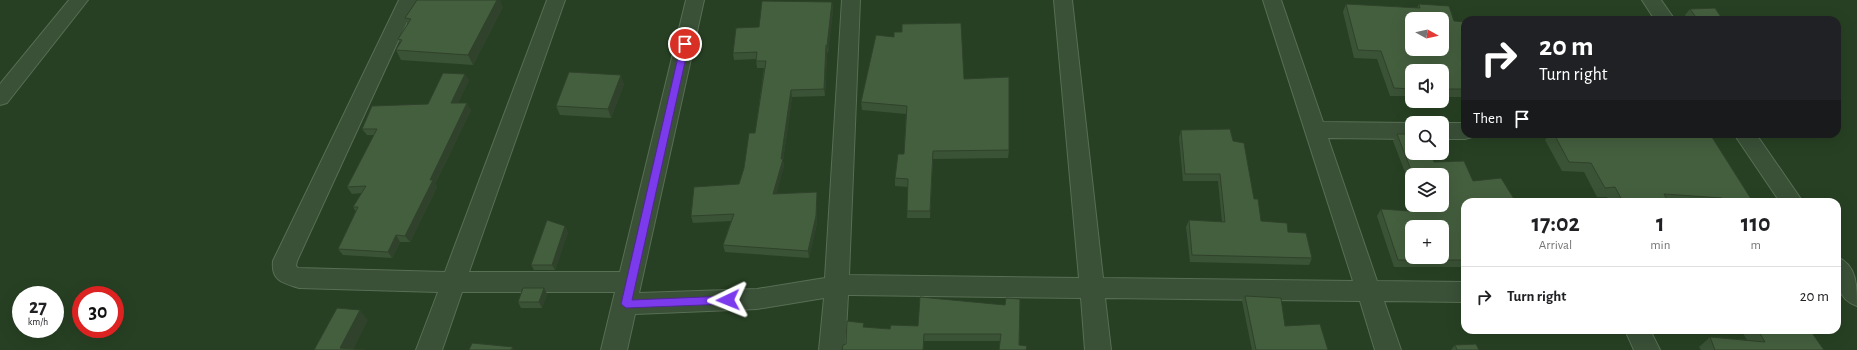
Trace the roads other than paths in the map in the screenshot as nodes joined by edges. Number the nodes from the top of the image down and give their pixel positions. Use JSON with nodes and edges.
{"nodes":[{"id":1,"x":79,"y":0,"type":"edge"},
{"id":2,"x":408,"y":0,"type":"edge"},
{"id":3,"x":556,"y":0,"type":"edge"},
{"id":4,"x":695,"y":0,"type":"edge"},
{"id":5,"x":851,"y":0,"type":"edge"},
{"id":6,"x":1063,"y":0,"type":"edge"},
{"id":7,"x":1272,"y":0,"type":"edge"},
{"id":8,"x":1651,"y":0,"type":"edge"},
{"id":9,"x":1662,"y":16,"type":"edge"},
{"id":10,"x":0,"y":98,"type":"edge"},
{"id":11,"x":1316,"y":130,"type":"junction"},
{"id":12,"x":1405,"y":130,"type":"edge"},
{"id":13,"x":1449,"y":131,"type":"edge"},
{"id":14,"x":1461,"y":131,"type":"edge"},
{"id":15,"x":1748,"y":138,"type":"edge"},
{"id":16,"x":1789,"y":198,"type":"edge"},
{"id":17,"x":1841,"y":275,"type":"edge"},
{"id":18,"x":454,"y":282,"type":"junction"},
{"id":19,"x":837,"y":286,"type":"junction"},
{"id":20,"x":1091,"y":287,"type":"junction"},
{"id":21,"x":1369,"y":291,"type":"junction"},
{"id":22,"x":1461,"y":292,"type":"edge"},
{"id":23,"x":628,"y":293,"type":"junction"},
{"id":24,"x":1851,"y":294,"type":"edge"},
{"id":25,"x":1639,"y":334,"type":"edge"},
{"id":26,"x":429,"y":350,"type":"edge"},
{"id":27,"x":614,"y":350,"type":"edge"},
{"id":28,"x":832,"y":350,"type":"edge"},
{"id":29,"x":1098,"y":350,"type":"edge"},
{"id":30,"x":1388,"y":350,"type":"edge"},
{"id":31,"x":1647,"y":350,"type":"edge"}],
"edges":[{"from":1,"to":10,"type":"street"},
{"from":2,"to":18,"type":"street"},
{"from":3,"to":18,"type":"street"},
{"from":4,"to":23,"type":"street"},
{"from":5,"to":19,"type":"street"},
{"from":6,"to":20,"type":"street"},
{"from":7,"to":11,"type":"street"},
{"from":8,"to":9,"type":"street"},
{"from":11,"to":12,"type":"street"},
{"from":11,"to":21,"type":"street"},
{"from":13,"to":14,"type":"street"},
{"from":15,"to":16,"type":"street"},
{"from":17,"to":24,"type":"street"},
{"from":18,"to":23,"type":"street"},
{"from":18,"to":26,"type":"street"},
{"from":19,"to":20,"type":"street"},
{"from":19,"to":23,"type":"street"},
{"from":19,"to":28,"type":"street"},
{"from":20,"to":21,"type":"street"},
{"from":20,"to":29,"type":"street"},
{"from":21,"to":22,"type":"street"},
{"from":21,"to":30,"type":"street"},
{"from":23,"to":27,"type":"street"},
{"from":25,"to":31,"type":"street"}]}
